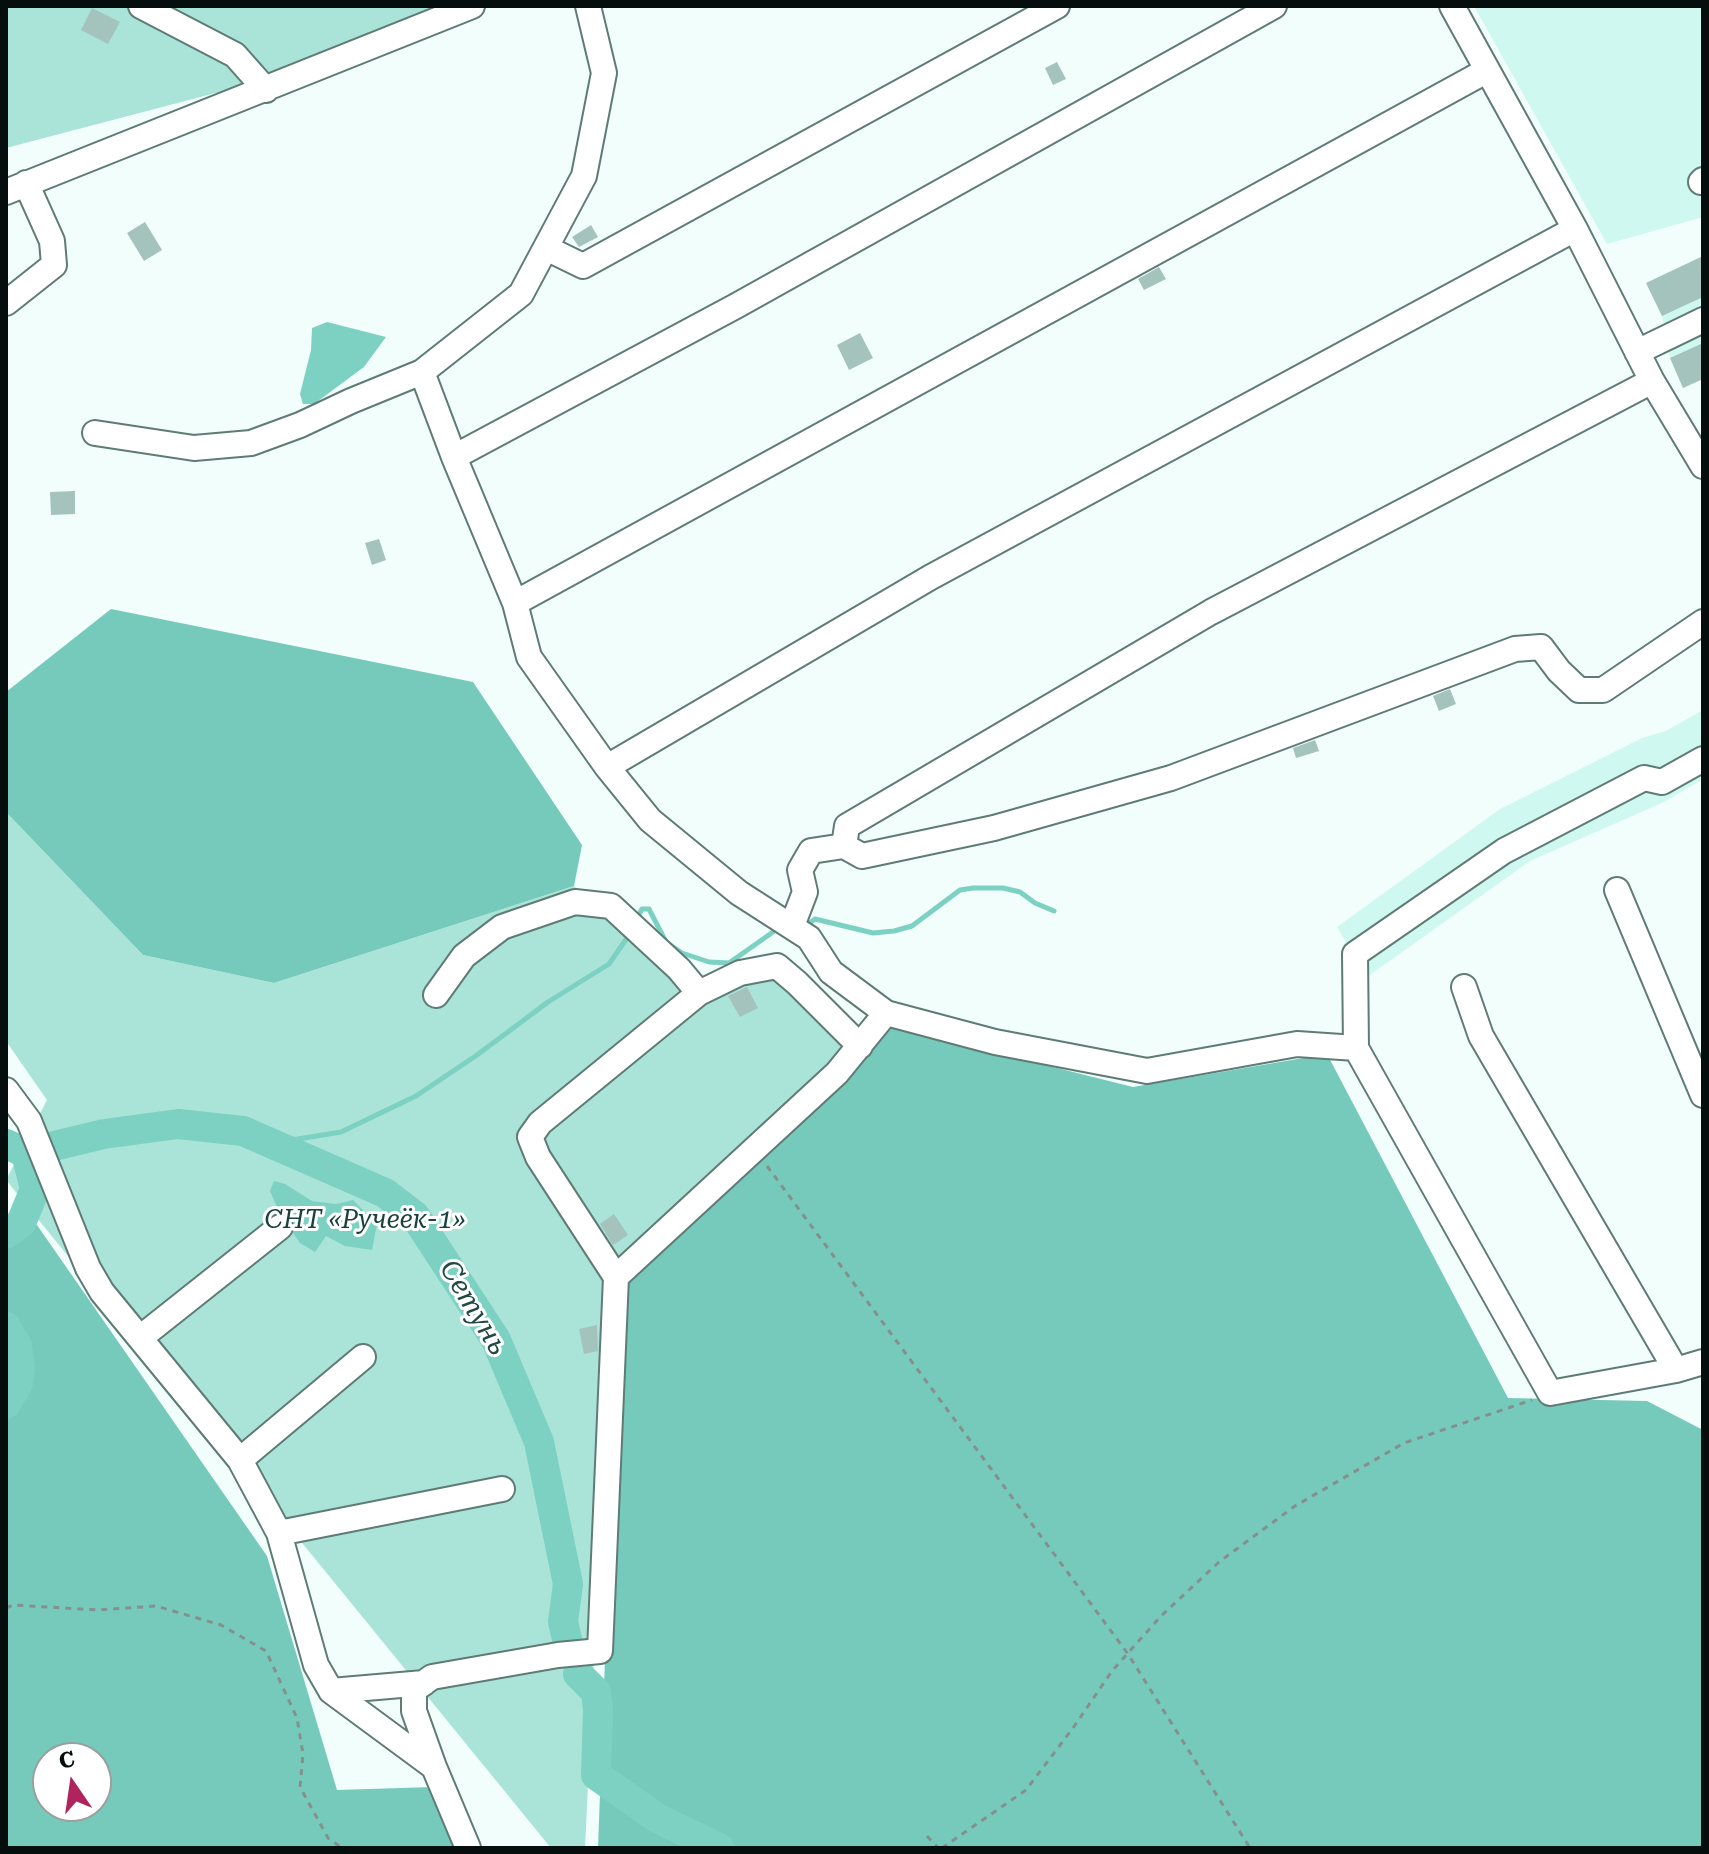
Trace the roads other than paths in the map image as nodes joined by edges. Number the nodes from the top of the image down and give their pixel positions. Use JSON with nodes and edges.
{"nodes":[{"id":1,"x":141,"y":6,"type":"edge"},
{"id":2,"x":472,"y":6,"type":"edge"},
{"id":3,"x":588,"y":6,"type":"edge"},
{"id":4,"x":1057,"y":6,"type":"edge"},
{"id":5,"x":1274,"y":6,"type":"edge"},
{"id":6,"x":1452,"y":6,"type":"edge"},
{"id":7,"x":423,"y":15,"type":"edge"},
{"id":8,"x":1486,"y":71,"type":"junction"},
{"id":9,"x":266,"y":90,"type":"junction"},
{"id":10,"x":16,"y":187,"type":"edge"},
{"id":11,"x":1575,"y":229,"type":"junction"},
{"id":12,"x":546,"y":248,"type":"junction"},
{"id":13,"x":6,"y":303,"type":"edge"},
{"id":14,"x":1703,"y":320,"type":"edge"},
{"id":15,"x":1637,"y":352,"type":"junction"},
{"id":16,"x":422,"y":372,"type":"junction"},
{"id":17,"x":1652,"y":381,"type":"junction"},
{"id":18,"x":95,"y":433,"type":"dead end"},
{"id":19,"x":454,"y":457,"type":"junction"},
{"id":20,"x":1703,"y":466,"type":"edge"},
{"id":21,"x":515,"y":603,"type":"junction"},
{"id":22,"x":1703,"y":622,"type":"edge"},
{"id":23,"x":1703,"y":759,"type":"edge"},
{"id":24,"x":607,"y":767,"type":"junction"},
{"id":25,"x":844,"y":846,"type":"junction"},
{"id":26,"x":1617,"y":890,"type":"dead end"},
{"id":27,"x":792,"y":926,"type":"junction"},
{"id":28,"x":1464,"y":987,"type":"dead end"},
{"id":29,"x":699,"y":993,"type":"junction"},
{"id":30,"x":436,"y":995,"type":"dead end"},
{"id":31,"x":886,"y":1013,"type":"junction"},
{"id":32,"x":860,"y":1046,"type":"junction"},
{"id":33,"x":1356,"y":1048,"type":"junction"},
{"id":34,"x":6,"y":1090,"type":"edge"},
{"id":35,"x":1703,"y":1095,"type":"edge"},
{"id":36,"x":280,"y":1227,"type":"dead end"},
{"id":37,"x":616,"y":1277,"type":"junction"},
{"id":38,"x":140,"y":1338,"type":"junction"},
{"id":39,"x":363,"y":1357,"type":"dead end"},
{"id":40,"x":1703,"y":1362,"type":"edge"},
{"id":41,"x":1676,"y":1370,"type":"junction"},
{"id":42,"x":240,"y":1460,"type":"junction"},
{"id":43,"x":502,"y":1489,"type":"dead end"},
{"id":44,"x":279,"y":1533,"type":"junction"},
{"id":45,"x":424,"y":1683,"type":"junction"},
{"id":46,"x":331,"y":1691,"type":"junction"},
{"id":47,"x":434,"y":1767,"type":"junction"},
{"id":48,"x":468,"y":1848,"type":"edge"}],
"edges":[{"from":1,"to":9,"type":"street"},
{"from":2,"to":7,"type":"street"},
{"from":3,"to":12,"type":"street"},
{"from":4,"to":12,"type":"street"},
{"from":5,"to":19,"type":"street"},
{"from":6,"to":8,"type":"street"},
{"from":7,"to":9,"type":"street"},
{"from":8,"to":11,"type":"street"},
{"from":8,"to":21,"type":"street"},
{"from":9,"to":10,"type":"street"},
{"from":10,"to":13,"type":"street"},
{"from":11,"to":15,"type":"street"},
{"from":11,"to":24,"type":"street"},
{"from":12,"to":16,"type":"street"},
{"from":14,"to":15,"type":"street"},
{"from":15,"to":17,"type":"street"},
{"from":16,"to":18,"type":"street"},
{"from":16,"to":19,"type":"street"},
{"from":17,"to":20,"type":"street"},
{"from":17,"to":25,"type":"street"},
{"from":19,"to":21,"type":"street"},
{"from":21,"to":24,"type":"street"},
{"from":22,"to":25,"type":"street"},
{"from":23,"to":33,"type":"street"},
{"from":24,"to":27,"type":"street"},
{"from":25,"to":27,"type":"street"},
{"from":26,"to":35,"type":"street"},
{"from":27,"to":31,"type":"street"},
{"from":28,"to":41,"type":"street"},
{"from":29,"to":30,"type":"street"},
{"from":29,"to":32,"type":"street"},
{"from":29,"to":37,"type":"street"},
{"from":31,"to":32,"type":"street"},
{"from":31,"to":33,"type":"street"},
{"from":32,"to":37,"type":"street"},
{"from":33,"to":41,"type":"street"},
{"from":34,"to":38,"type":"street"},
{"from":36,"to":38,"type":"street"},
{"from":37,"to":45,"type":"street"},
{"from":38,"to":42,"type":"street"},
{"from":39,"to":42,"type":"street"},
{"from":40,"to":41,"type":"street"},
{"from":42,"to":44,"type":"street"},
{"from":43,"to":44,"type":"street"},
{"from":44,"to":46,"type":"street"},
{"from":45,"to":46,"type":"street"},
{"from":45,"to":47,"type":"street"},
{"from":46,"to":47,"type":"street"},
{"from":47,"to":48,"type":"street"}]}
